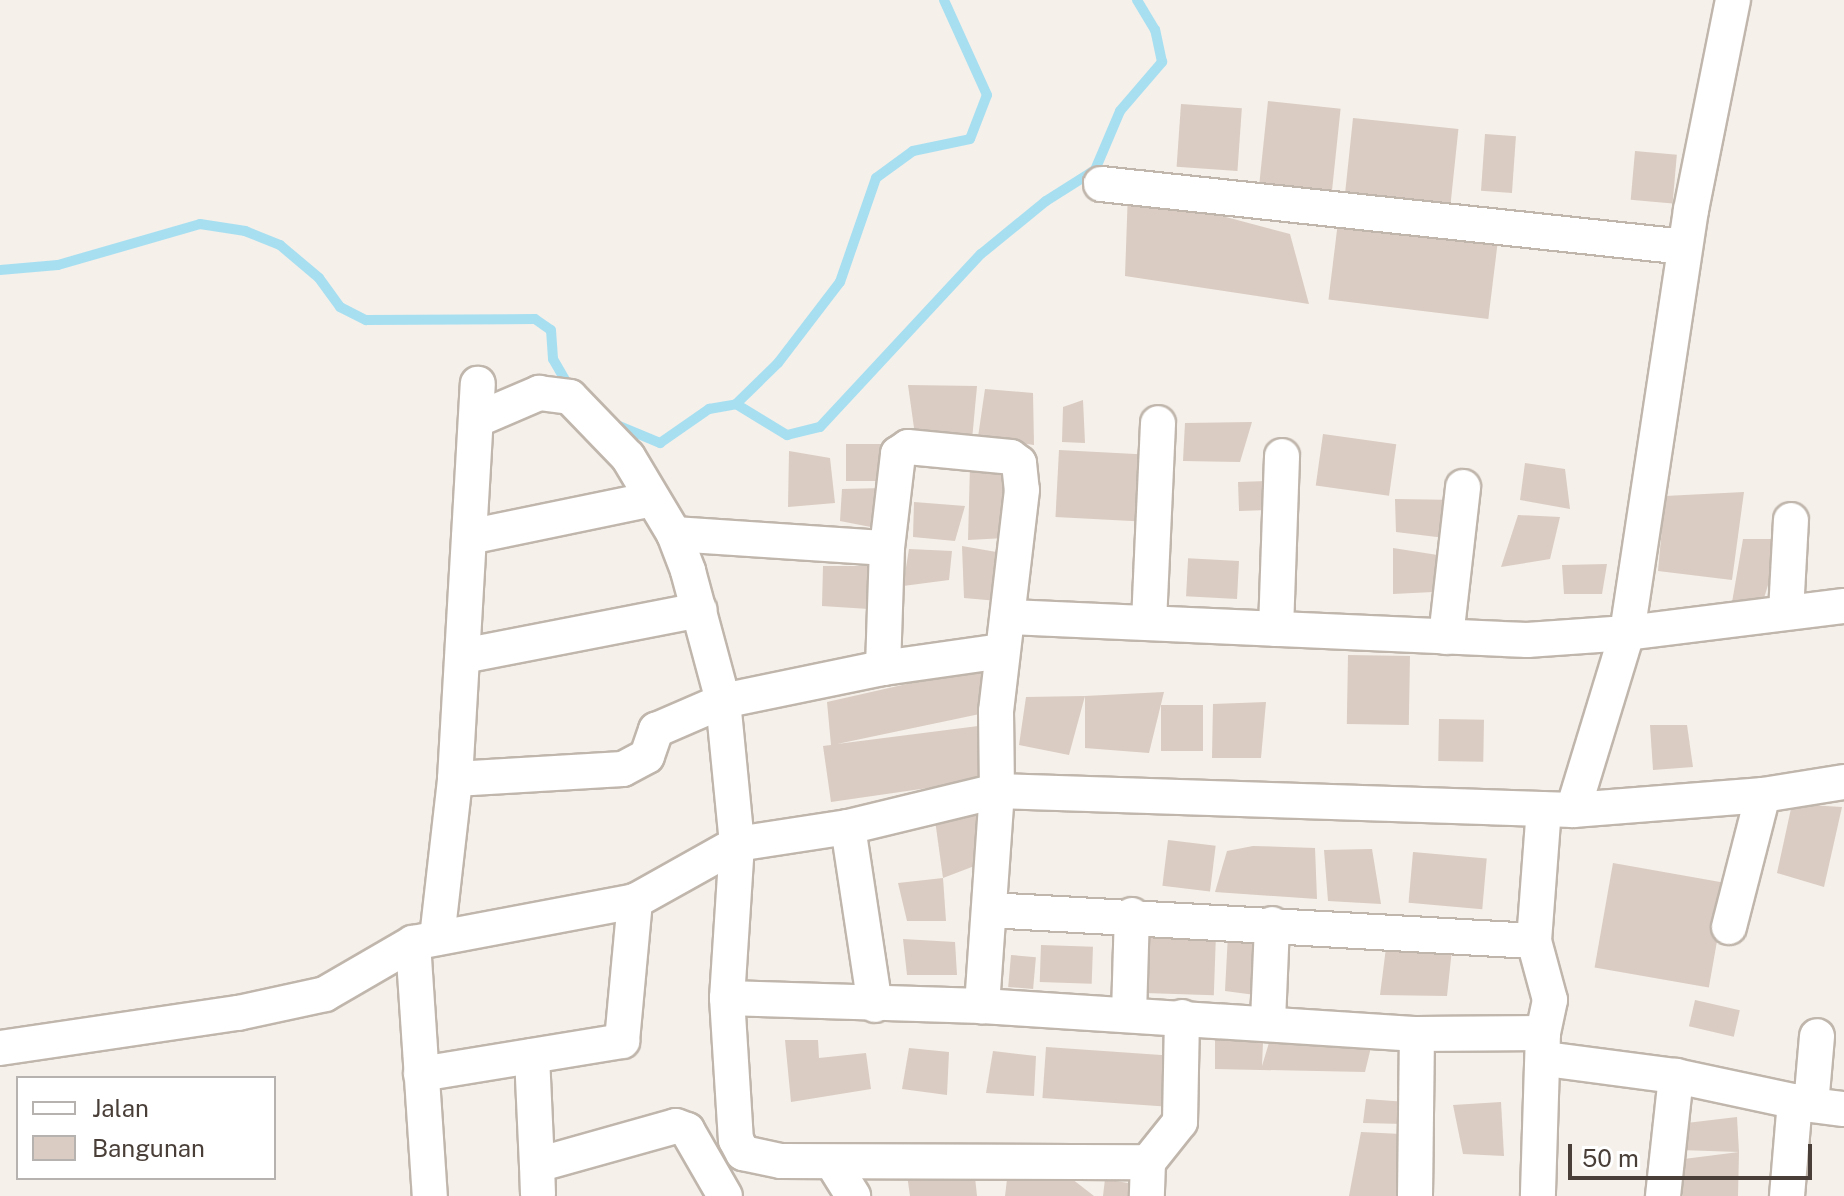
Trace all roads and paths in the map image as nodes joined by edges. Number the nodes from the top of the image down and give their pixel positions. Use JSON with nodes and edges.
{"nodes":[{"id":1,"x":1733,"y":0,"type":"edge"},
{"id":2,"x":1101,"y":184,"type":"dead end"},
{"id":3,"x":1685,"y":247,"type":"junction"},
{"id":4,"x":478,"y":384,"type":"dead end"},
{"id":5,"x":476,"y":420,"type":"junction"},
{"id":6,"x":1158,"y":423,"type":"dead end"},
{"id":7,"x":1282,"y":456,"type":"dead end"},
{"id":8,"x":1463,"y":487,"type":"dead end"},
{"id":9,"x":652,"y":499,"type":"junction"},
{"id":10,"x":1791,"y":520,"type":"dead end"},
{"id":11,"x":674,"y":534,"type":"junction"},
{"id":12,"x":469,"y":537,"type":"junction"},
{"id":13,"x":887,"y":548,"type":"junction"},
{"id":14,"x":1844,"y":606,"type":"edge"},
{"id":15,"x":700,"y":610,"type":"junction"},
{"id":16,"x":1786,"y":612,"type":"junction"},
{"id":17,"x":1010,"y":617,"type":"junction"},
{"id":18,"x":1149,"y":622,"type":"junction"},
{"id":19,"x":1276,"y":629,"type":"junction"},
{"id":20,"x":1627,"y":633,"type":"junction"},
{"id":21,"x":1446,"y":637,"type":"junction"},
{"id":22,"x":1002,"y":651,"type":"junction"},
{"id":23,"x":463,"y":656,"type":"junction"},
{"id":24,"x":883,"y":668,"type":"junction"},
{"id":25,"x":723,"y":701,"type":"junction"},
{"id":26,"x":455,"y":779,"type":"junction"},
{"id":27,"x":1844,"y":782,"type":"edge"},
{"id":28,"x":997,"y":791,"type":"junction"},
{"id":29,"x":1763,"y":795,"type":"junction"},
{"id":30,"x":1558,"y":809,"type":"junction"},
{"id":31,"x":848,"y":827,"type":"junction"},
{"id":32,"x":737,"y":844,"type":"junction"},
{"id":33,"x":635,"y":901,"type":"junction"},
{"id":34,"x":989,"y":910,"type":"junction"},
{"id":35,"x":1132,"y":915,"type":"junction"},
{"id":36,"x":1272,"y":924,"type":"junction"},
{"id":37,"x":1729,"y":927,"type":"dead end"},
{"id":38,"x":425,"y":941,"type":"junction"},
{"id":39,"x":1534,"y":941,"type":"junction"},
{"id":40,"x":727,"y":998,"type":"junction"},
{"id":41,"x":875,"y":1005,"type":"junction"},
{"id":42,"x":982,"y":1006,"type":"junction"},
{"id":43,"x":1129,"y":1014,"type":"junction"},
{"id":44,"x":1182,"y":1017,"type":"junction"},
{"id":45,"x":1268,"y":1021,"type":"junction"},
{"id":46,"x":1417,"y":1034,"type":"junction"},
{"id":47,"x":1817,"y":1036,"type":"dead end"},
{"id":48,"x":1545,"y":1046,"type":"junction"},
{"id":49,"x":0,"y":1048,"type":"edge"},
{"id":50,"x":532,"y":1056,"type":"junction"},
{"id":51,"x":421,"y":1074,"type":"junction"},
{"id":52,"x":1676,"y":1076,"type":"junction"},
{"id":53,"x":1816,"y":1105,"type":"edge"},
{"id":54,"x":832,"y":1162,"type":"junction"},
{"id":55,"x":1148,"y":1162,"type":"junction"},
{"id":56,"x":430,"y":1196,"type":"edge"},
{"id":57,"x":725,"y":1196,"type":"edge"},
{"id":58,"x":853,"y":1196,"type":"edge"},
{"id":59,"x":1147,"y":1196,"type":"edge"},
{"id":60,"x":1415,"y":1196,"type":"edge"},
{"id":61,"x":1538,"y":1196,"type":"edge"},
{"id":62,"x":1663,"y":1196,"type":"edge"},
{"id":63,"x":1787,"y":1196,"type":"edge"}],
"edges":[{"from":1,"to":3,"type":"street"},
{"from":2,"to":3,"type":"street"},
{"from":3,"to":20,"type":"street"},
{"from":4,"to":5,"type":"street"},
{"from":5,"to":9,"type":"street"},
{"from":5,"to":12,"type":"street"},
{"from":6,"to":18,"type":"street"},
{"from":7,"to":19,"type":"street"},
{"from":8,"to":21,"type":"street"},
{"from":9,"to":11,"type":"street"},
{"from":9,"to":12,"type":"street"},
{"from":10,"to":16,"type":"street"},
{"from":11,"to":13,"type":"street"},
{"from":11,"to":15,"type":"street"},
{"from":12,"to":23,"type":"street"},
{"from":13,"to":17,"type":"street"},
{"from":13,"to":24,"type":"street"},
{"from":14,"to":16,"type":"street"},
{"from":15,"to":23,"type":"street"},
{"from":15,"to":25,"type":"street"},
{"from":16,"to":20,"type":"street"},
{"from":17,"to":18,"type":"street"},
{"from":17,"to":22,"type":"street"},
{"from":18,"to":19,"type":"street"},
{"from":19,"to":21,"type":"street"},
{"from":20,"to":21,"type":"street"},
{"from":20,"to":30,"type":"street"},
{"from":22,"to":24,"type":"street"},
{"from":22,"to":28,"type":"street"},
{"from":23,"to":26,"type":"street"},
{"from":24,"to":25,"type":"street"},
{"from":25,"to":26,"type":"street"},
{"from":25,"to":32,"type":"street"},
{"from":26,"to":38,"type":"street"},
{"from":27,"to":29,"type":"street"},
{"from":28,"to":30,"type":"street"},
{"from":28,"to":31,"type":"street"},
{"from":28,"to":34,"type":"street"},
{"from":29,"to":30,"type":"street"},
{"from":29,"to":37,"type":"street"},
{"from":30,"to":39,"type":"street"},
{"from":31,"to":32,"type":"street"},
{"from":31,"to":41,"type":"street"},
{"from":32,"to":33,"type":"street"},
{"from":32,"to":40,"type":"street"},
{"from":33,"to":38,"type":"street"},
{"from":33,"to":50,"type":"street"},
{"from":34,"to":35,"type":"street"},
{"from":34,"to":42,"type":"street"},
{"from":35,"to":36,"type":"street"},
{"from":35,"to":43,"type":"street"},
{"from":36,"to":39,"type":"street"},
{"from":36,"to":45,"type":"street"},
{"from":38,"to":49,"type":"street"},
{"from":38,"to":51,"type":"street"},
{"from":39,"to":48,"type":"street"},
{"from":40,"to":41,"type":"street"},
{"from":40,"to":54,"type":"street"},
{"from":41,"to":42,"type":"street"},
{"from":42,"to":43,"type":"street"},
{"from":43,"to":44,"type":"street"},
{"from":44,"to":45,"type":"street"},
{"from":44,"to":55,"type":"street"},
{"from":45,"to":46,"type":"street"},
{"from":46,"to":48,"type":"street"},
{"from":46,"to":60,"type":"street"},
{"from":47,"to":53,"type":"street"},
{"from":48,"to":52,"type":"street"},
{"from":48,"to":61,"type":"street"},
{"from":50,"to":51,"type":"street"},
{"from":50,"to":57,"type":"street"},
{"from":51,"to":56,"type":"street"},
{"from":52,"to":53,"type":"street"},
{"from":52,"to":62,"type":"street"},
{"from":53,"to":63,"type":"street"},
{"from":54,"to":55,"type":"street"},
{"from":54,"to":58,"type":"street"},
{"from":55,"to":59,"type":"street"}]}
